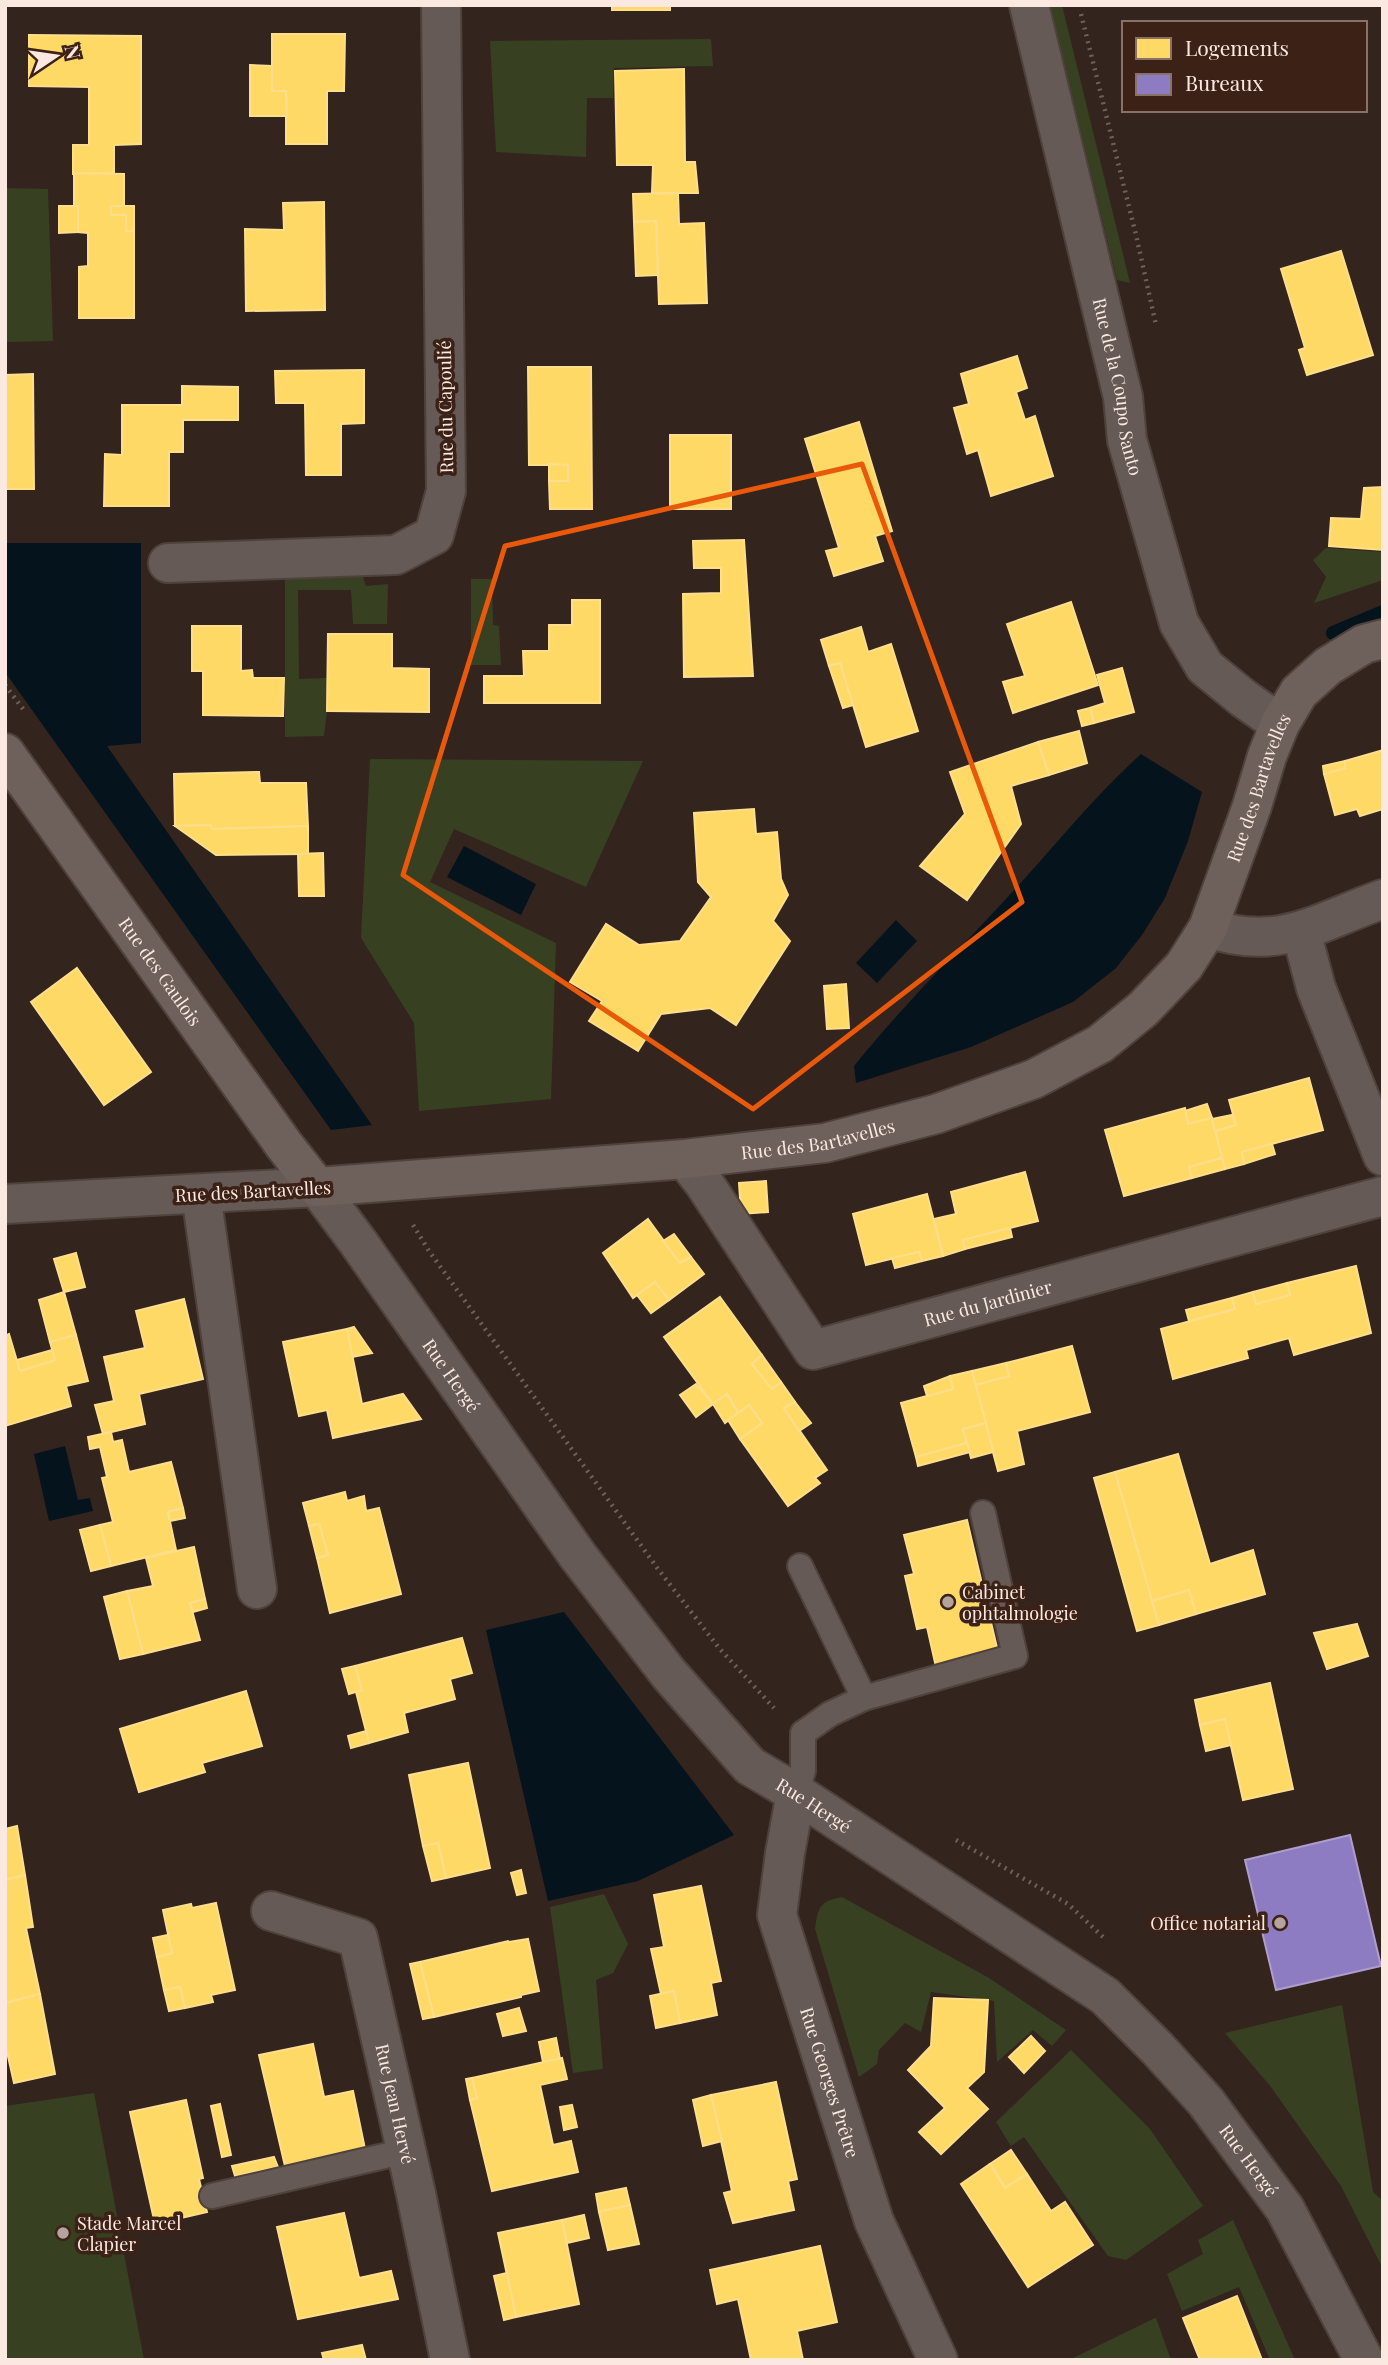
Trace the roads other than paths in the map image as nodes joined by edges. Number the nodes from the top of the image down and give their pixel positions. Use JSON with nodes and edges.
{"nodes":[{"id":1,"x":441,"y":5,"type":"edge"},
{"id":2,"x":1029,"y":5,"type":"edge"},
{"id":3,"x":167,"y":563,"type":"dead end"},
{"id":4,"x":1383,"y":639,"type":"edge"},
{"id":5,"x":1280,"y":724,"type":"junction"},
{"id":6,"x":5,"y":753,"type":"edge"},
{"id":7,"x":1383,"y":899,"type":"edge"},
{"id":8,"x":1208,"y":928,"type":"junction"},
{"id":9,"x":1301,"y":931,"type":"junction"},
{"id":10,"x":1383,"y":1156,"type":"edge"},
{"id":11,"x":685,"y":1159,"type":"junction"},
{"id":12,"x":317,"y":1187,"type":"junction"},
{"id":13,"x":201,"y":1194,"type":"junction"},
{"id":14,"x":1383,"y":1196,"type":"edge"},
{"id":15,"x":5,"y":1204,"type":"edge"},
{"id":16,"x":983,"y":1513,"type":"dead end"},
{"id":17,"x":800,"y":1566,"type":"dead end"},
{"id":18,"x":257,"y":1589,"type":"dead end"},
{"id":19,"x":864,"y":1698,"type":"junction"},
{"id":20,"x":796,"y":1793,"type":"junction"},
{"id":21,"x":271,"y":1911,"type":"dead end"},
{"id":22,"x":406,"y":2151,"type":"junction"},
{"id":23,"x":212,"y":2196,"type":"dead end"},
{"id":24,"x":450,"y":2360,"type":"edge"},
{"id":25,"x":938,"y":2360,"type":"edge"},
{"id":26,"x":1364,"y":2360,"type":"edge"}],
"edges":[{"from":1,"to":3,"type":"street","name":"Rue du Capoulié"},
{"from":2,"to":5,"type":"street","name":"Rue de la Coupo Santo"},
{"from":4,"to":5,"type":"street","name":"Rue des Bartavelles"},
{"from":5,"to":8,"type":"street","name":"Rue des Bartavelles"},
{"from":6,"to":12,"type":"street","name":"Rue des Gaulois"},
{"from":7,"to":9,"type":"street"},
{"from":8,"to":9,"type":"street"},
{"from":8,"to":11,"type":"street","name":"Rue des Bartavelles"},
{"from":9,"to":10,"type":"street"},
{"from":11,"to":12,"type":"street","name":"Rue des Bartavelles"},
{"from":11,"to":14,"type":"street","name":"Rue du Jardinier"},
{"from":12,"to":13,"type":"street","name":"Rue des Bartavelles"},
{"from":12,"to":20,"type":"street","name":"Rue Hergé"},
{"from":13,"to":15,"type":"street","name":"Rue des Bartavelles"},
{"from":13,"to":18,"type":"street"},
{"from":16,"to":19,"type":"lane"},
{"from":17,"to":19,"type":"lane"},
{"from":19,"to":20,"type":"lane"},
{"from":20,"to":25,"type":"street","name":"Rue Georges Prêtre"},
{"from":20,"to":26,"type":"street","name":"Rue Hergé"},
{"from":21,"to":22,"type":"street","name":"Rue Jean Hervé"},
{"from":22,"to":23,"type":"lane"},
{"from":22,"to":24,"type":"street","name":"Rue Jean Hervé"}]}
